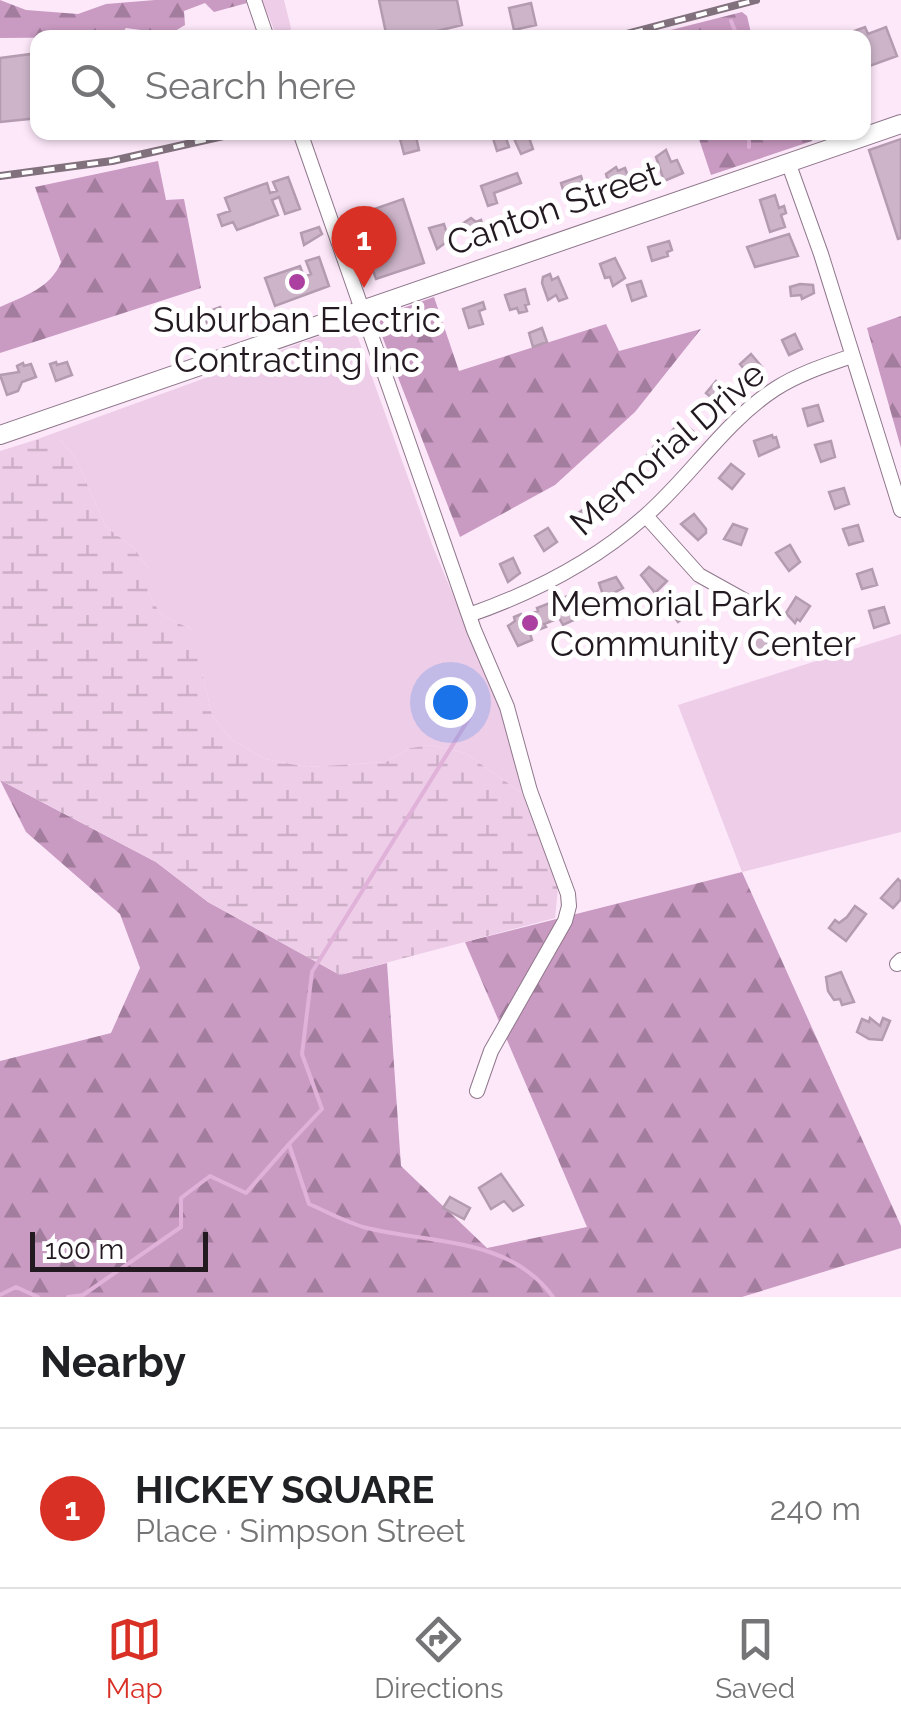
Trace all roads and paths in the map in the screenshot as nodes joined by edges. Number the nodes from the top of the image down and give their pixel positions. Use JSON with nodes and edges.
{"nodes":[{"id":1,"x":254,"y":0,"type":"edge"},
{"id":2,"x":264,"y":30,"type":"edge"},
{"id":3,"x":901,"y":124,"type":"edge"},
{"id":4,"x":871,"y":134,"type":"edge"},
{"id":5,"x":303,"y":140,"type":"edge"},
{"id":6,"x":853,"y":140,"type":"edge"},
{"id":7,"x":788,"y":162,"type":"junction"},
{"id":8,"x":360,"y":310,"type":"junction"},
{"id":9,"x":852,"y":356,"type":"junction"},
{"id":10,"x":0,"y":435,"type":"edge"},
{"id":11,"x":901,"y":510,"type":"edge"},
{"id":12,"x":646,"y":516,"type":"junction"},
{"id":13,"x":744,"y":600,"type":"dead end"},
{"id":14,"x":470,"y":615,"type":"junction"},
{"id":15,"x":477,"y":1091,"type":"dead end"}],
"edges":[{"from":1,"to":2,"type":"street"},
{"from":3,"to":4,"type":"main road","name":"Canton Street"},
{"from":5,"to":8,"type":"street"},
{"from":6,"to":7,"type":"main road","name":"Canton Street"},
{"from":7,"to":8,"type":"main road","name":"Canton Street"},
{"from":7,"to":9,"type":"street"},
{"from":8,"to":10,"type":"main road","name":"Canton Street"},
{"from":8,"to":14,"type":"street"},
{"from":9,"to":11,"type":"street"},
{"from":9,"to":12,"type":"street","name":"Memorial Drive"},
{"from":12,"to":13,"type":"street"},
{"from":12,"to":14,"type":"street","name":"Memorial Drive"},
{"from":14,"to":15,"type":"street"}]}
